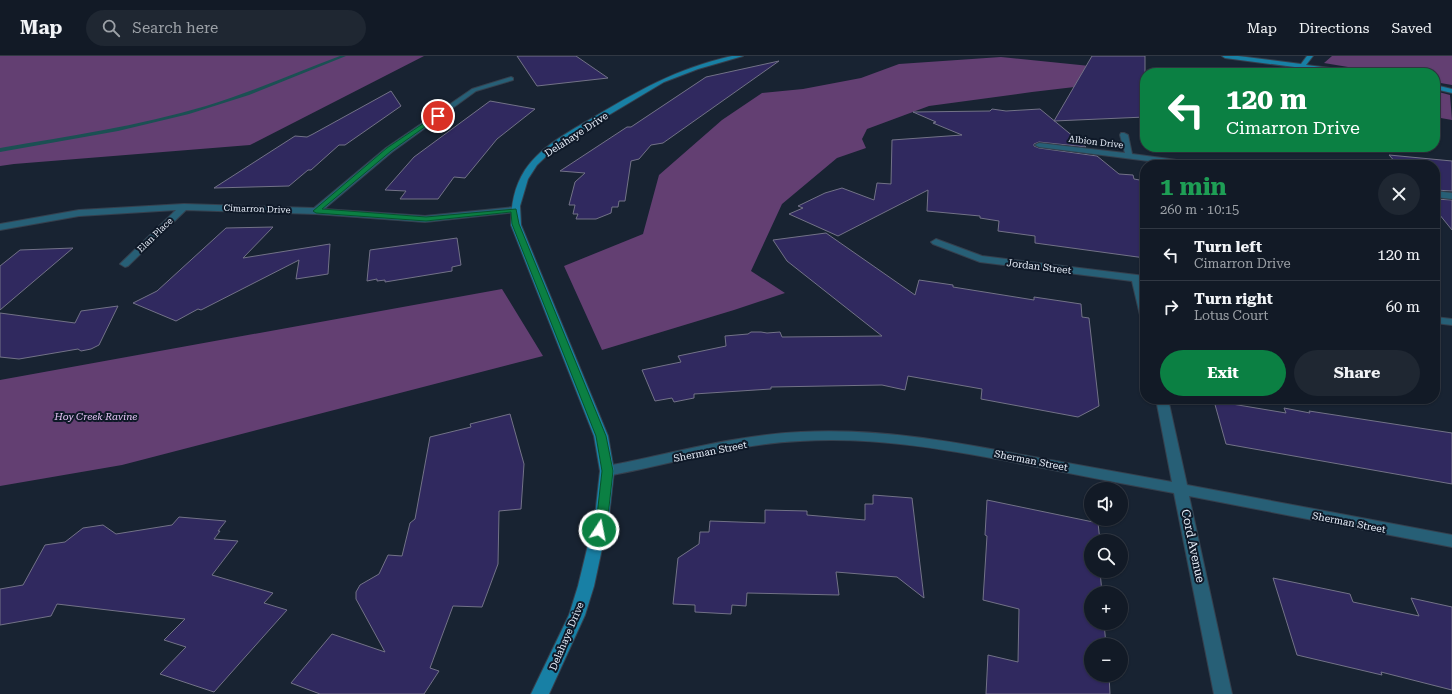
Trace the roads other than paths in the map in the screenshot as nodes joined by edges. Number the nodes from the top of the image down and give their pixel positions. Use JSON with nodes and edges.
{"nodes":[{"id":1,"x":1225,"y":56,"type":"edge"},
{"id":2,"x":1310,"y":56,"type":"edge"},
{"id":3,"x":733,"y":57,"type":"edge"},
{"id":4,"x":1303,"y":66,"type":"junction"},
{"id":5,"x":1318,"y":68,"type":"edge"},
{"id":6,"x":512,"y":79,"type":"dead end"},
{"id":7,"x":1440,"y":88,"type":"edge"},
{"id":8,"x":1452,"y":91,"type":"edge"},
{"id":9,"x":1124,"y":135,"type":"dead end"},
{"id":10,"x":1039,"y":145,"type":"dead end"},
{"id":11,"x":1129,"y":156,"type":"junction"},
{"id":12,"x":1161,"y":160,"type":"edge"},
{"id":13,"x":1440,"y":195,"type":"edge"},
{"id":14,"x":1452,"y":196,"type":"edge"},
{"id":15,"x":184,"y":207,"type":"junction"},
{"id":16,"x":514,"y":210,"type":"junction"},
{"id":17,"x":316,"y":211,"type":"junction"},
{"id":18,"x":0,"y":226,"type":"edge"},
{"id":19,"x":936,"y":242,"type":"dead end"},
{"id":20,"x":125,"y":264,"type":"dead end"},
{"id":21,"x":1140,"y":279,"type":"edge"},
{"id":22,"x":1440,"y":321,"type":"edge"},
{"id":23,"x":1452,"y":322,"type":"edge"},
{"id":24,"x":1163,"y":404,"type":"edge"},
{"id":25,"x":607,"y":471,"type":"junction"},
{"id":26,"x":1181,"y":489,"type":"junction"},
{"id":27,"x":1452,"y":541,"type":"edge"},
{"id":28,"x":540,"y":694,"type":"edge"},
{"id":29,"x":1223,"y":694,"type":"edge"}],
"edges":[{"from":1,"to":4,"type":"street"},
{"from":2,"to":4,"type":"street"},
{"from":3,"to":16,"type":"street","name":"Delahaye Drive"},
{"from":4,"to":5,"type":"street"},
{"from":6,"to":17,"type":"street"},
{"from":7,"to":8,"type":"street"},
{"from":9,"to":11,"type":"street"},
{"from":10,"to":11,"type":"street","name":"Albion Drive"},
{"from":11,"to":12,"type":"street","name":"Albion Drive"},
{"from":13,"to":14,"type":"street"},
{"from":15,"to":17,"type":"street","name":"Cimarron Drive"},
{"from":15,"to":18,"type":"street","name":"Cimarron Drive"},
{"from":15,"to":20,"type":"street","name":"Elan Place"},
{"from":16,"to":17,"type":"street","name":"Cimarron Drive"},
{"from":16,"to":25,"type":"street","name":"Delahaye Drive"},
{"from":19,"to":21,"type":"street","name":"Jordan Street"},
{"from":22,"to":23,"type":"street"},
{"from":24,"to":26,"type":"street","name":"Cord Avenue"},
{"from":25,"to":26,"type":"street","name":"Sherman Street"},
{"from":25,"to":28,"type":"street","name":"Delahaye Drive"},
{"from":26,"to":27,"type":"street","name":"Sherman Street"},
{"from":26,"to":29,"type":"street","name":"Cord Avenue"}]}
